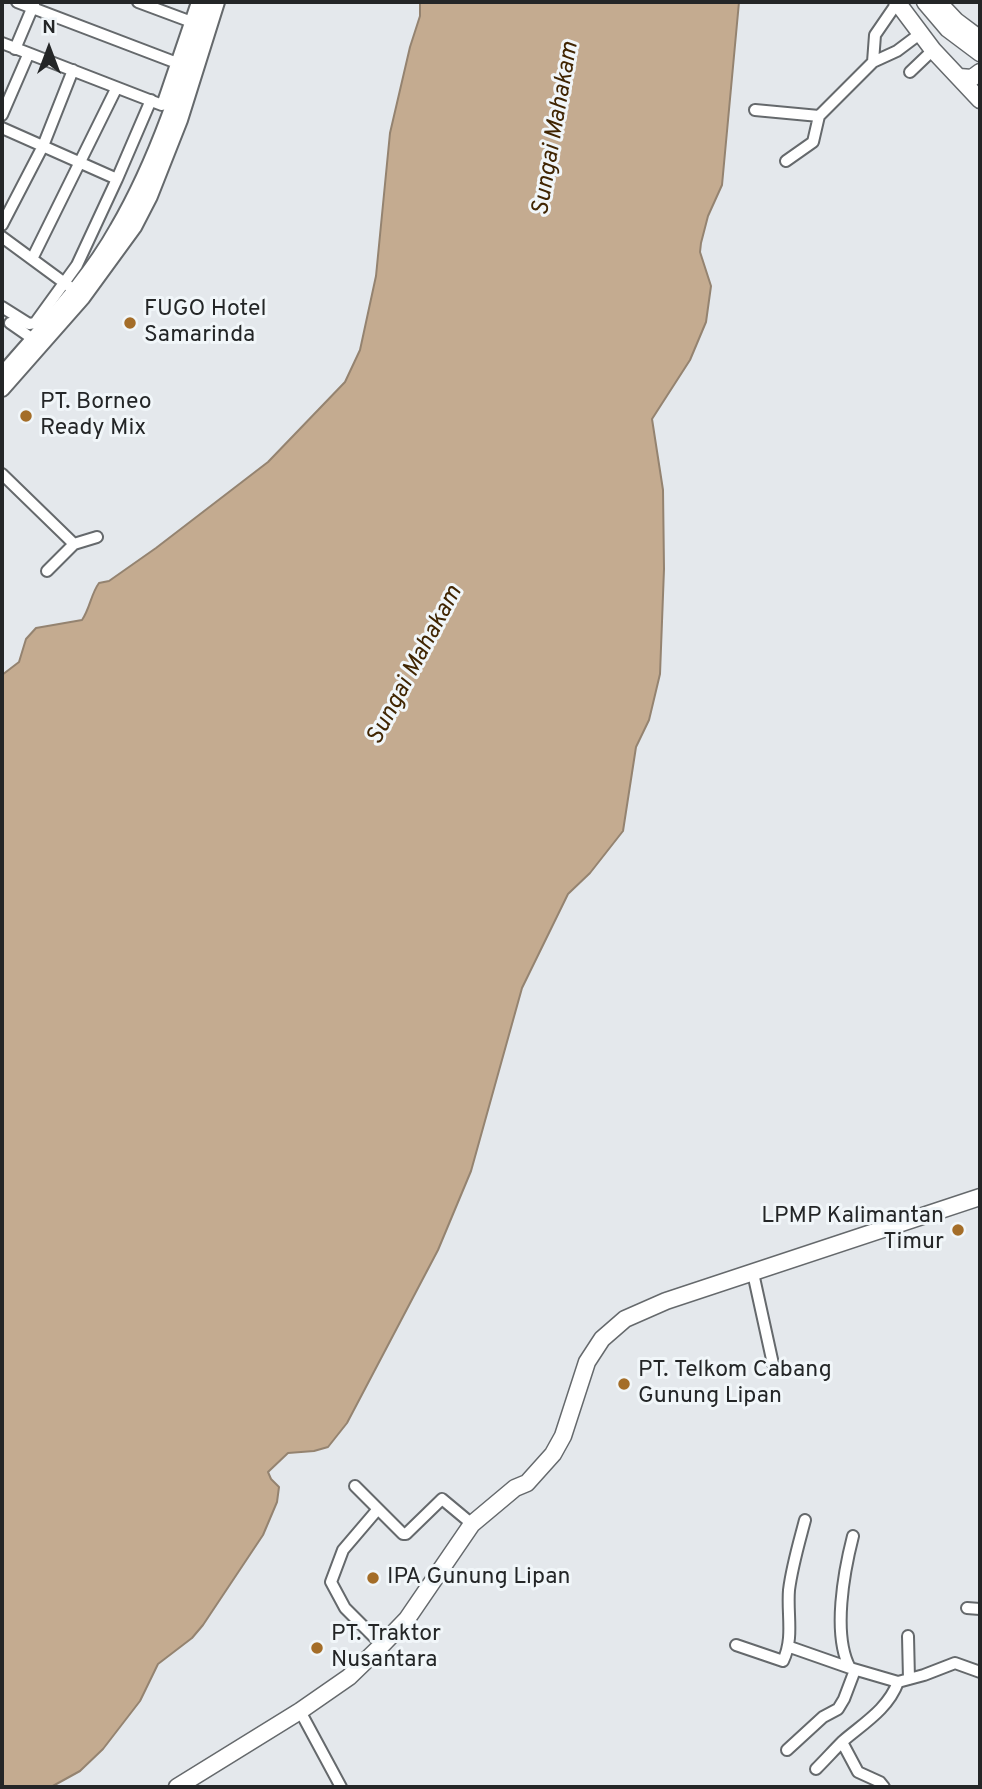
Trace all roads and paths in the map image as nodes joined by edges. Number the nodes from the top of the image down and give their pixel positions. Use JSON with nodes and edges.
{"nodes":[{"id":1,"x":17,"y":2,"type":"edge"},
{"id":2,"x":138,"y":2,"type":"edge"},
{"id":3,"x":197,"y":2,"type":"edge"},
{"id":4,"x":207,"y":2,"type":"edge"},
{"id":5,"x":217,"y":2,"type":"edge"},
{"id":6,"x":897,"y":2,"type":"edge"},
{"id":7,"x":925,"y":2,"type":"edge"},
{"id":8,"x":938,"y":2,"type":"edge"},
{"id":9,"x":34,"y":5,"type":"edge"},
{"id":10,"x":195,"y":23,"type":"junction"},
{"id":11,"x":920,"y":33,"type":"junction"},
{"id":12,"x":980,"y":39,"type":"edge"},
{"id":13,"x":2,"y":43,"type":"edge"},
{"id":14,"x":15,"y":49,"type":"junction"},
{"id":15,"x":933,"y":50,"type":"junction"},
{"id":16,"x":980,"y":53,"type":"edge"},
{"id":17,"x":28,"y":55,"type":"junction"},
{"id":18,"x":873,"y":62,"type":"junction"},
{"id":19,"x":177,"y":63,"type":"junction"},
{"id":20,"x":73,"y":70,"type":"junction"},
{"id":21,"x":910,"y":72,"type":"dead end"},
{"id":22,"x":980,"y":72,"type":"edge"},
{"id":23,"x":959,"y":77,"type":"junction"},
{"id":24,"x":116,"y":89,"type":"junction"},
{"id":25,"x":980,"y":100,"type":"edge"},
{"id":26,"x":162,"y":104,"type":"junction"},
{"id":27,"x":3,"y":108,"type":"edge"},
{"id":28,"x":755,"y":110,"type":"dead end"},
{"id":29,"x":819,"y":116,"type":"junction"},
{"id":30,"x":2,"y":128,"type":"edge"},
{"id":31,"x":43,"y":146,"type":"junction"},
{"id":32,"x":786,"y":161,"type":"dead end"},
{"id":33,"x":79,"y":162,"type":"junction"},
{"id":34,"x":117,"y":179,"type":"junction"},
{"id":35,"x":2,"y":225,"type":"edge"},
{"id":36,"x":2,"y":237,"type":"edge"},
{"id":37,"x":32,"y":259,"type":"junction"},
{"id":38,"x":75,"y":290,"type":"junction"},
{"id":39,"x":2,"y":307,"type":"edge"},
{"id":40,"x":10,"y":323,"type":"dead end"},
{"id":41,"x":33,"y":339,"type":"junction"},
{"id":42,"x":5,"y":366,"type":"edge"},
{"id":43,"x":2,"y":389,"type":"edge"},
{"id":44,"x":2,"y":474,"type":"edge"},
{"id":45,"x":97,"y":537,"type":"dead end"},
{"id":46,"x":74,"y":544,"type":"junction"},
{"id":47,"x":47,"y":571,"type":"dead end"},
{"id":48,"x":980,"y":1188,"type":"edge"},
{"id":49,"x":980,"y":1197,"type":"edge"},
{"id":50,"x":823,"y":1245,"type":"junction"},
{"id":51,"x":753,"y":1273,"type":"junction"},
{"id":52,"x":773,"y":1364,"type":"dead end"},
{"id":53,"x":355,"y":1486,"type":"dead end"},
{"id":54,"x":515,"y":1488,"type":"junction"},
{"id":55,"x":378,"y":1509,"type":"junction"},
{"id":56,"x":805,"y":1520,"type":"dead end"},
{"id":57,"x":472,"y":1524,"type":"junction"},
{"id":58,"x":853,"y":1535,"type":"dead end"},
{"id":59,"x":967,"y":1608,"type":"dead end"},
{"id":60,"x":980,"y":1609,"type":"edge"},
{"id":61,"x":908,"y":1636,"type":"dead end"},
{"id":62,"x":736,"y":1644,"type":"dead end"},
{"id":63,"x":382,"y":1645,"type":"junction"},
{"id":64,"x":790,"y":1647,"type":"junction"},
{"id":65,"x":852,"y":1669,"type":"junction"},
{"id":66,"x":980,"y":1672,"type":"edge"},
{"id":67,"x":904,"y":1680,"type":"junction"},
{"id":68,"x":300,"y":1711,"type":"junction"},
{"id":69,"x":842,"y":1742,"type":"junction"},
{"id":70,"x":787,"y":1750,"type":"dead end"},
{"id":71,"x":816,"y":1769,"type":"dead end"},
{"id":72,"x":177,"y":1787,"type":"edge"},
{"id":73,"x":341,"y":1787,"type":"edge"},
{"id":74,"x":884,"y":1787,"type":"edge"}],
"edges":[{"from":1,"to":9,"type":"street"},
{"from":2,"to":10,"type":"street"},
{"from":3,"to":10,"type":"street"},
{"from":4,"to":10,"type":"main road"},
{"from":5,"to":38,"type":"main road"},
{"from":6,"to":11,"type":"highway"},
{"from":6,"to":18,"type":"street"},
{"from":7,"to":16,"type":"highway"},
{"from":8,"to":12,"type":"highway"},
{"from":9,"to":14,"type":"street"},
{"from":9,"to":19,"type":"street"},
{"from":10,"to":19,"type":"street"},
{"from":10,"to":26,"type":"main road"},
{"from":11,"to":15,"type":"highway"},
{"from":11,"to":18,"type":"street"},
{"from":13,"to":14,"type":"street"},
{"from":14,"to":17,"type":"street"},
{"from":15,"to":21,"type":"street"},
{"from":15,"to":23,"type":"highway"},
{"from":17,"to":20,"type":"street"},
{"from":17,"to":27,"type":"street"},
{"from":18,"to":29,"type":"street"},
{"from":19,"to":26,"type":"street"},
{"from":20,"to":24,"type":"street"},
{"from":20,"to":31,"type":"street"},
{"from":22,"to":23,"type":"highway"},
{"from":23,"to":25,"type":"highway"},
{"from":24,"to":26,"type":"street"},
{"from":24,"to":33,"type":"street"},
{"from":26,"to":34,"type":"street"},
{"from":26,"to":38,"type":"main road"},
{"from":28,"to":29,"type":"street"},
{"from":29,"to":32,"type":"street"},
{"from":30,"to":31,"type":"street"},
{"from":31,"to":33,"type":"street"},
{"from":31,"to":35,"type":"street"},
{"from":33,"to":34,"type":"street"},
{"from":33,"to":37,"type":"street"},
{"from":34,"to":38,"type":"street"},
{"from":36,"to":37,"type":"street"},
{"from":37,"to":38,"type":"street"},
{"from":38,"to":39,"type":"street"},
{"from":38,"to":41,"type":"main road"},
{"from":38,"to":43,"type":"main road"},
{"from":40,"to":41,"type":"street"},
{"from":41,"to":42,"type":"main road"},
{"from":44,"to":46,"type":"street"},
{"from":45,"to":46,"type":"street"},
{"from":46,"to":47,"type":"street"},
{"from":48,"to":50,"type":"highway"},
{"from":49,"to":50,"type":"highway"},
{"from":50,"to":51,"type":"highway"},
{"from":50,"to":54,"type":"highway"},
{"from":51,"to":52,"type":"street"},
{"from":51,"to":54,"type":"highway"},
{"from":53,"to":55,"type":"street"},
{"from":54,"to":57,"type":"highway"},
{"from":55,"to":57,"type":"street"},
{"from":55,"to":63,"type":"street"},
{"from":56,"to":64,"type":"street"},
{"from":57,"to":63,"type":"highway"},
{"from":58,"to":65,"type":"street"},
{"from":59,"to":60,"type":"street"},
{"from":61,"to":67,"type":"street"},
{"from":62,"to":64,"type":"street"},
{"from":63,"to":68,"type":"highway"},
{"from":64,"to":65,"type":"street"},
{"from":65,"to":67,"type":"street"},
{"from":65,"to":70,"type":"street"},
{"from":66,"to":67,"type":"street"},
{"from":67,"to":69,"type":"street"},
{"from":68,"to":72,"type":"highway"},
{"from":68,"to":73,"type":"street"},
{"from":69,"to":71,"type":"street"},
{"from":69,"to":74,"type":"street"}]}
